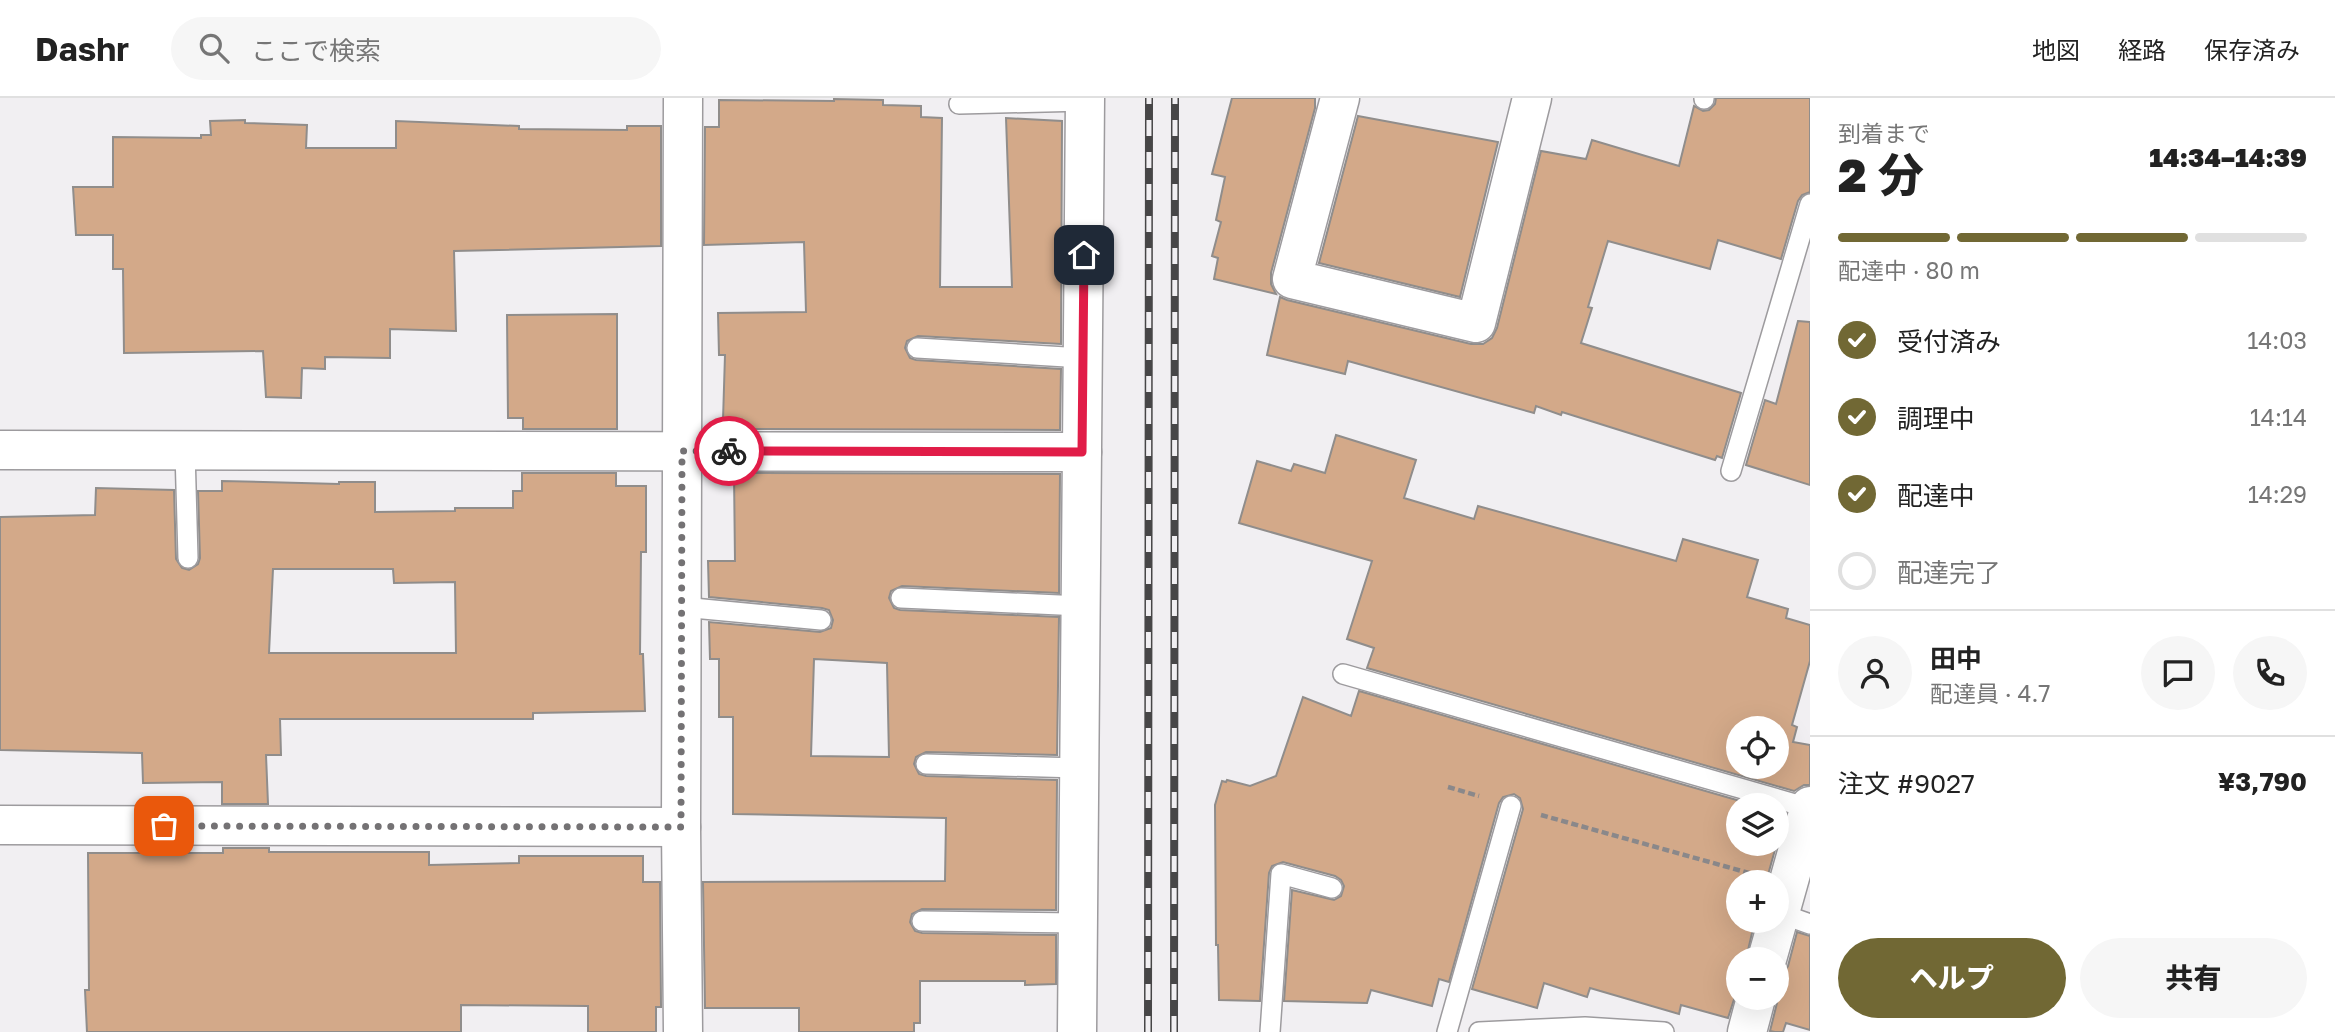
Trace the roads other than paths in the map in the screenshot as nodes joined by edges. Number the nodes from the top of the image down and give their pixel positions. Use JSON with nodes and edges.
{"nodes":[{"id":1,"x":683,"y":98,"type":"edge"},
{"id":2,"x":1340,"y":98,"type":"edge"},
{"id":3,"x":1532,"y":98,"type":"edge"},
{"id":4,"x":1085,"y":100,"type":"edge"},
{"id":5,"x":959,"y":104,"type":"dead end"},
{"id":6,"x":1810,"y":204,"type":"edge"},
{"id":7,"x":917,"y":348,"type":"dead end"},
{"id":8,"x":1083,"y":358,"type":"junction"},
{"id":9,"x":0,"y":450,"type":"edge"},
{"id":10,"x":185,"y":451,"type":"junction"},
{"id":11,"x":682,"y":451,"type":"junction"},
{"id":12,"x":1082,"y":452,"type":"junction"},
{"id":13,"x":1731,"y":471,"type":"dead end"},
{"id":14,"x":188,"y":558,"type":"dead end"},
{"id":15,"x":901,"y":598,"type":"dead end"},
{"id":16,"x":1081,"y":606,"type":"junction"},
{"id":17,"x":682,"y":607,"type":"junction"},
{"id":18,"x":821,"y":620,"type":"dead end"},
{"id":19,"x":1343,"y":674,"type":"dead end"},
{"id":20,"x":926,"y":764,"type":"dead end"},
{"id":21,"x":1079,"y":768,"type":"junction"},
{"id":22,"x":1511,"y":806,"type":"road end"},
{"id":23,"x":1810,"y":807,"type":"edge"},
{"id":24,"x":0,"y":825,"type":"edge"},
{"id":25,"x":681,"y":827,"type":"junction"},
{"id":26,"x":1332,"y":888,"type":"dead end"},
{"id":27,"x":1792,"y":907,"type":"edge"},
{"id":28,"x":922,"y":921,"type":"dead end"},
{"id":29,"x":1078,"y":923,"type":"junction"},
{"id":30,"x":1773,"y":947,"type":"edge"},
{"id":31,"x":1753,"y":1010,"type":"edge"},
{"id":32,"x":683,"y":1032,"type":"edge"},
{"id":33,"x":1077,"y":1032,"type":"edge"},
{"id":34,"x":1270,"y":1032,"type":"edge"},
{"id":35,"x":1447,"y":1032,"type":"edge"},
{"id":36,"x":1479,"y":1032,"type":"edge"},
{"id":37,"x":1664,"y":1032,"type":"edge"},
{"id":38,"x":1747,"y":1032,"type":"edge"}],
"edges":[{"from":1,"to":11,"type":"street"},
{"from":2,"to":3,"type":"street"},
{"from":4,"to":5,"type":"lane"},
{"from":4,"to":8,"type":"street"},
{"from":6,"to":13,"type":"lane"},
{"from":7,"to":8,"type":"lane"},
{"from":8,"to":12,"type":"street"},
{"from":9,"to":10,"type":"street"},
{"from":10,"to":11,"type":"street"},
{"from":10,"to":14,"type":"lane"},
{"from":11,"to":12,"type":"street"},
{"from":11,"to":17,"type":"street"},
{"from":12,"to":16,"type":"street"},
{"from":15,"to":16,"type":"lane"},
{"from":16,"to":21,"type":"street"},
{"from":17,"to":18,"type":"lane"},
{"from":17,"to":25,"type":"street"},
{"from":19,"to":23,"type":"lane"},
{"from":20,"to":21,"type":"lane"},
{"from":21,"to":29,"type":"street"},
{"from":22,"to":35,"type":"lane"},
{"from":23,"to":27,"type":"street"},
{"from":24,"to":25,"type":"street"},
{"from":25,"to":32,"type":"street"},
{"from":26,"to":34,"type":"lane"},
{"from":27,"to":30,"type":"street"},
{"from":28,"to":29,"type":"lane"},
{"from":29,"to":33,"type":"street"},
{"from":31,"to":38,"type":"street"},
{"from":36,"to":37,"type":"lane"}]}
